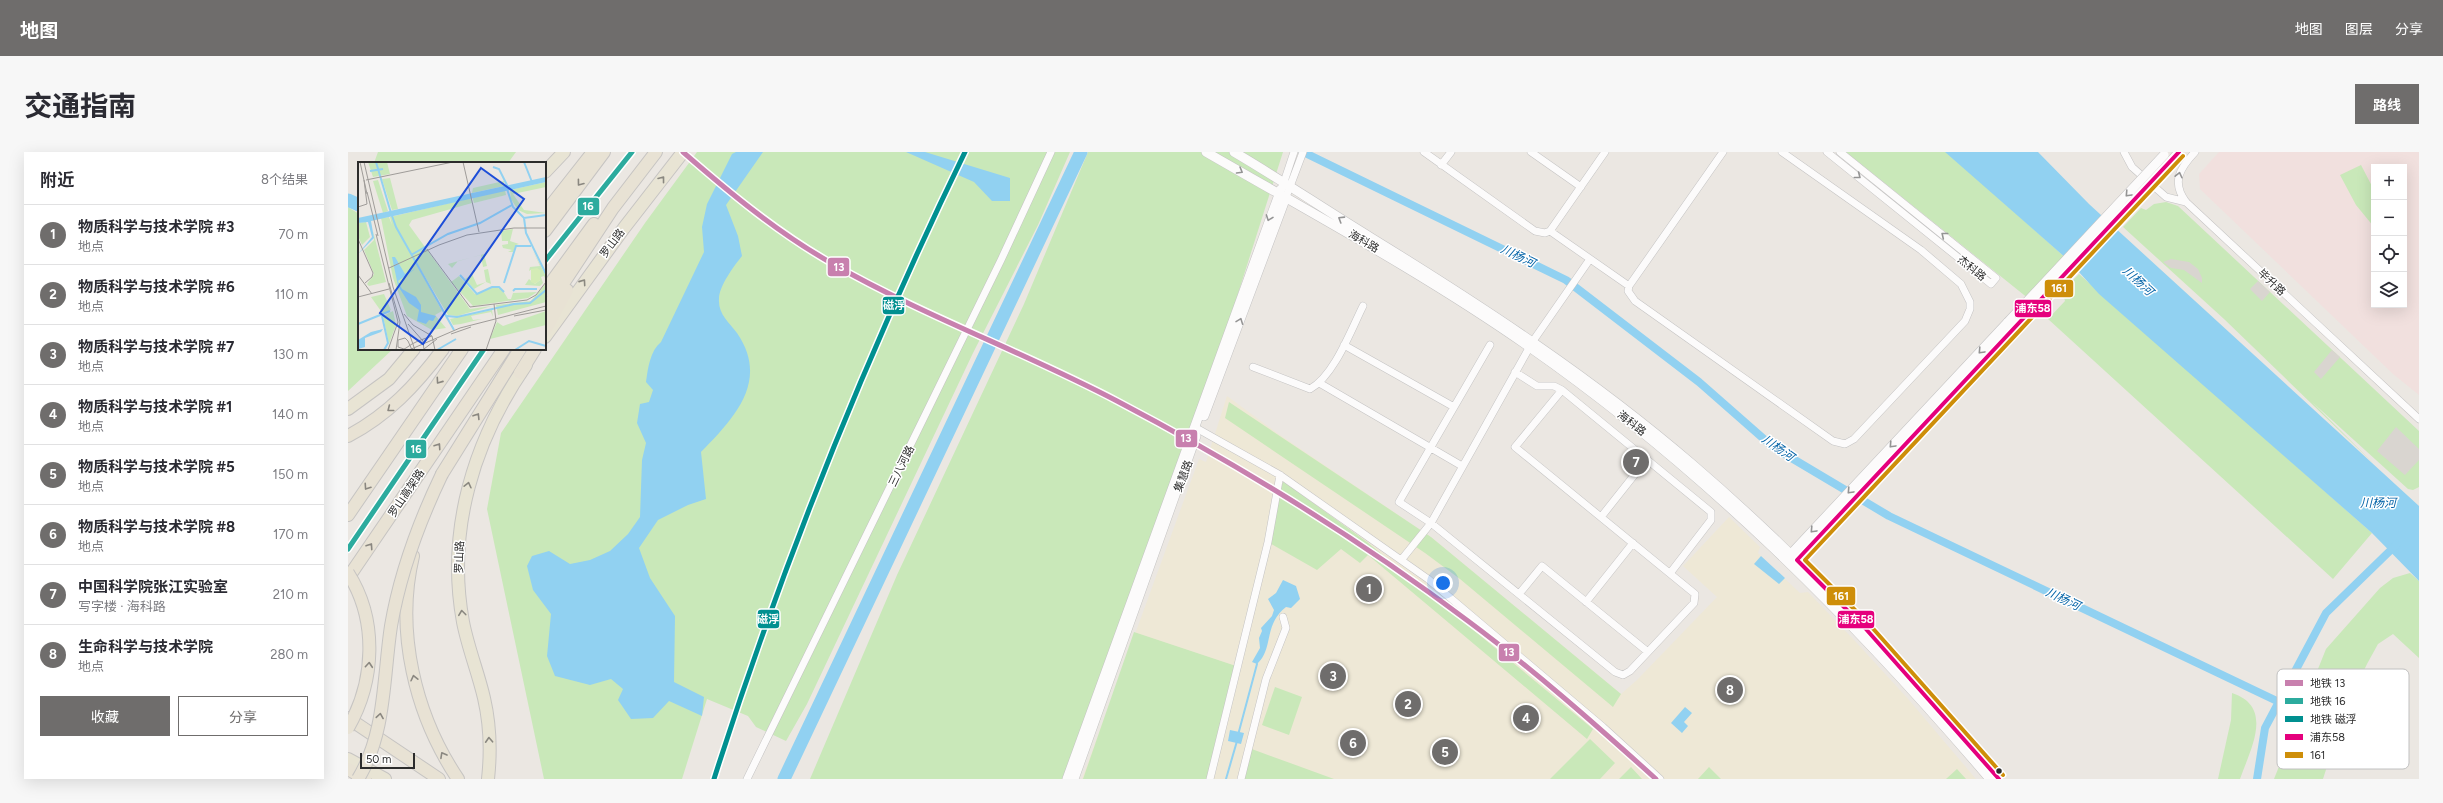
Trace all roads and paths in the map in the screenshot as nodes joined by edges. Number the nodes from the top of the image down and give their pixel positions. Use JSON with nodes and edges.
{"nodes":[{"id":1,"x":564,"y":152,"type":"edge"},
{"id":2,"x":593,"y":152,"type":"edge"},
{"id":3,"x":604,"y":152,"type":"edge"},
{"id":4,"x":649,"y":152,"type":"edge"},
{"id":5,"x":656,"y":152,"type":"edge"},
{"id":6,"x":683,"y":152,"type":"edge"},
{"id":7,"x":1051,"y":152,"type":"edge"},
{"id":8,"x":1206,"y":152,"type":"edge"},
{"id":9,"x":1234,"y":152,"type":"edge"},
{"id":10,"x":1294,"y":152,"type":"edge"},
{"id":11,"x":1302,"y":152,"type":"edge"},
{"id":12,"x":1424,"y":152,"type":"edge"},
{"id":13,"x":1451,"y":152,"type":"edge"},
{"id":14,"x":1531,"y":152,"type":"edge"},
{"id":15,"x":1606,"y":152,"type":"edge"},
{"id":16,"x":1723,"y":152,"type":"edge"},
{"id":17,"x":1782,"y":152,"type":"edge"},
{"id":18,"x":1827,"y":152,"type":"edge"},
{"id":19,"x":1840,"y":152,"type":"edge"},
{"id":20,"x":2124,"y":152,"type":"edge"},
{"id":21,"x":2179,"y":152,"type":"edge"},
{"id":22,"x":2194,"y":152,"type":"edge"},
{"id":23,"x":2167,"y":156,"type":"edge"},
{"id":24,"x":1295,"y":161,"type":"junction"},
{"id":25,"x":1441,"y":164,"type":"junction"},
{"id":26,"x":546,"y":171,"type":"edge"},
{"id":27,"x":1287,"y":184,"type":"junction"},
{"id":28,"x":1581,"y":187,"type":"junction"},
{"id":29,"x":1283,"y":195,"type":"junction"},
{"id":30,"x":2186,"y":202,"type":"junction"},
{"id":31,"x":613,"y":208,"type":"junction"},
{"id":32,"x":546,"y":211,"type":"edge"},
{"id":33,"x":546,"y":230,"type":"edge"},
{"id":34,"x":1550,"y":231,"type":"junction"},
{"id":35,"x":1590,"y":259,"type":"junction"},
{"id":36,"x":1629,"y":286,"type":"junction"},
{"id":37,"x":546,"y":289,"type":"edge"},
{"id":38,"x":1363,"y":306,"type":"dead end"},
{"id":39,"x":546,"y":309,"type":"edge"},
{"id":40,"x":546,"y":329,"type":"edge"},
{"id":41,"x":546,"y":336,"type":"edge"},
{"id":42,"x":1531,"y":344,"type":"junction"},
{"id":43,"x":1344,"y":345,"type":"junction"},
{"id":44,"x":1490,"y":345,"type":"dead end"},
{"id":45,"x":413,"y":350,"type":"edge"},
{"id":46,"x":442,"y":350,"type":"edge"},
{"id":47,"x":461,"y":350,"type":"edge"},
{"id":48,"x":503,"y":350,"type":"edge"},
{"id":49,"x":519,"y":350,"type":"edge"},
{"id":50,"x":535,"y":350,"type":"edge"},
{"id":51,"x":1253,"y":367,"type":"dead end"},
{"id":52,"x":1515,"y":372,"type":"junction"},
{"id":53,"x":520,"y":373,"type":"joint"},
{"id":54,"x":1320,"y":384,"type":"junction"},
{"id":55,"x":1562,"y":390,"type":"junction"},
{"id":56,"x":1454,"y":407,"type":"junction"},
{"id":57,"x":348,"y":409,"type":"edge"},
{"id":58,"x":2419,"y":419,"type":"edge"},
{"id":59,"x":368,"y":424,"type":"junction"},
{"id":60,"x":1198,"y":429,"type":"junction"},
{"id":61,"x":348,"y":432,"type":"edge"},
{"id":62,"x":348,"y":436,"type":"edge"},
{"id":63,"x":1430,"y":448,"type":"junction"},
{"id":64,"x":1647,"y":459,"type":"junction"},
{"id":65,"x":1462,"y":466,"type":"junction"},
{"id":66,"x":1280,"y":475,"type":"junction"},
{"id":67,"x":427,"y":506,"type":"junction"},
{"id":68,"x":348,"y":515,"type":"edge"},
{"id":69,"x":1601,"y":516,"type":"junction"},
{"id":70,"x":1431,"y":523,"type":"junction"},
{"id":71,"x":1634,"y":543,"type":"junction"},
{"id":72,"x":1402,"y":559,"type":"junction"},
{"id":73,"x":1793,"y":559,"type":"junction"},
{"id":74,"x":1671,"y":572,"type":"junction"},
{"id":75,"x":348,"y":573,"type":"edge"},
{"id":76,"x":348,"y":578,"type":"edge"},
{"id":77,"x":1519,"y":594,"type":"junction"},
{"id":78,"x":1586,"y":602,"type":"junction"},
{"id":79,"x":1283,"y":617,"type":"dead end"},
{"id":80,"x":1648,"y":652,"type":"junction"},
{"id":81,"x":348,"y":718,"type":"edge"},
{"id":82,"x":348,"y":728,"type":"edge"},
{"id":83,"x":348,"y":759,"type":"edge"},
{"id":84,"x":348,"y":769,"type":"edge"},
{"id":85,"x":358,"y":779,"type":"edge"},
{"id":86,"x":365,"y":779,"type":"edge"},
{"id":87,"x":385,"y":779,"type":"edge"},
{"id":88,"x":439,"y":779,"type":"edge"},
{"id":89,"x":458,"y":779,"type":"edge"},
{"id":90,"x":488,"y":779,"type":"edge"},
{"id":91,"x":747,"y":779,"type":"edge"},
{"id":92,"x":1067,"y":779,"type":"edge"},
{"id":93,"x":1074,"y":779,"type":"edge"},
{"id":94,"x":1210,"y":779,"type":"edge"},
{"id":95,"x":1241,"y":779,"type":"edge"},
{"id":96,"x":1660,"y":779,"type":"edge"},
{"id":97,"x":1990,"y":779,"type":"edge"},
{"id":98,"x":1999,"y":779,"type":"edge"}],
"edges":[{"from":1,"to":26,"type":"main road"},
{"from":2,"to":32,"type":"highway"},
{"from":3,"to":33,"type":"highway","one_way":true},
{"from":4,"to":37,"type":"highway"},
{"from":5,"to":31,"type":"highway"},
{"from":41,"to":6,"type":"main road","name":"罗山路","one_way":true},
{"from":7,"to":91,"type":"street","name":"三八河路"},
{"from":8,"to":29,"type":"street","name":"海科路","one_way":true},
{"from":9,"to":27,"type":"street","name":"海科路"},
{"from":10,"to":24,"type":"street","name":"集慧路"},
{"from":11,"to":24,"type":"street","name":"集慧路"},
{"from":12,"to":25,"type":"street"},
{"from":13,"to":25,"type":"street"},
{"from":14,"to":28,"type":"street"},
{"from":15,"to":28,"type":"street"},
{"from":16,"to":36,"type":"street"},
{"from":17,"to":36,"type":"street"},
{"from":18,"to":19,"type":"street","name":"杰科路","one_way":true},
{"from":20,"to":30,"type":"street","name":"毕升路"},
{"from":21,"to":23,"type":"street"},
{"from":30,"to":22,"type":"street","one_way":true},
{"from":23,"to":73,"type":"street","bridge":true},
{"from":24,"to":27,"type":"street","name":"集慧路"},
{"from":25,"to":34,"type":"street"},
{"from":27,"to":29,"type":"street","name":"集慧路"},
{"from":42,"to":27,"type":"street","name":"海科路","one_way":true},
{"from":28,"to":34,"type":"street"},
{"from":29,"to":42,"type":"street","name":"海科路"},
{"from":60,"to":29,"type":"street","name":"集慧路","one_way":true},
{"from":29,"to":92,"type":"street","name":"集慧路","one_way":true},
{"from":30,"to":58,"type":"street","name":"毕升路"},
{"from":31,"to":39,"type":"highway"},
{"from":31,"to":40,"type":"highway"},
{"from":34,"to":35,"type":"street"},
{"from":35,"to":36,"type":"street"},
{"from":35,"to":42,"type":"street"},
{"from":38,"to":43,"type":"street"},
{"from":42,"to":52,"type":"street"},
{"from":42,"to":73,"type":"street","name":"海科路"},
{"from":43,"to":54,"type":"street"},
{"from":43,"to":56,"type":"street"},
{"from":44,"to":56,"type":"street"},
{"from":45,"to":57,"type":"main road"},
{"from":46,"to":59,"type":"highway","one_way":true},
{"from":47,"to":68,"type":"highway","one_way":true},
{"from":76,"to":48,"type":"highway","name":"罗山高架路","one_way":true},
{"from":67,"to":49,"type":"highway","one_way":true,"bridge":true},
{"from":50,"to":53,"type":"highway"},
{"from":51,"to":54,"type":"street"},
{"from":52,"to":55,"type":"street"},
{"from":52,"to":65,"type":"street"},
{"from":90,"to":53,"type":"main road","name":"罗山路","one_way":true},
{"from":54,"to":63,"type":"street"},
{"from":55,"to":64,"type":"street"},
{"from":55,"to":69,"type":"street"},
{"from":56,"to":63,"type":"street"},
{"from":59,"to":61,"type":"highway"},
{"from":59,"to":62,"type":"highway"},
{"from":60,"to":66,"type":"street"},
{"from":60,"to":93,"type":"street","name":"集慧路"},
{"from":63,"to":65,"type":"street"},
{"from":63,"to":70,"type":"street"},
{"from":64,"to":69,"type":"street"},
{"from":64,"to":74,"type":"street"},
{"from":65,"to":70,"type":"street"},
{"from":66,"to":72,"type":"street"},
{"from":66,"to":94,"type":"street"},
{"from":85,"to":67,"type":"highway","one_way":true,"bridge":true},
{"from":89,"to":67,"type":"highway","one_way":true,"bridge":true},
{"from":69,"to":71,"type":"street"},
{"from":70,"to":72,"type":"street"},
{"from":70,"to":77,"type":"street"},
{"from":71,"to":74,"type":"street"},
{"from":71,"to":78,"type":"street"},
{"from":72,"to":96,"type":"street"},
{"from":73,"to":97,"type":"street","name":"海科路"},
{"from":73,"to":98,"type":"street","name":"海科路"},
{"from":74,"to":80,"type":"street"},
{"from":82,"to":75,"type":"highway","one_way":true,"bridge":true},
{"from":77,"to":78,"type":"street"},
{"from":77,"to":80,"type":"street"},
{"from":78,"to":80,"type":"street"},
{"from":79,"to":95,"type":"street"},
{"from":81,"to":88,"type":"highway","bridge":true},
{"from":83,"to":87,"type":"main road"},
{"from":84,"to":86,"type":"highway"}]}
